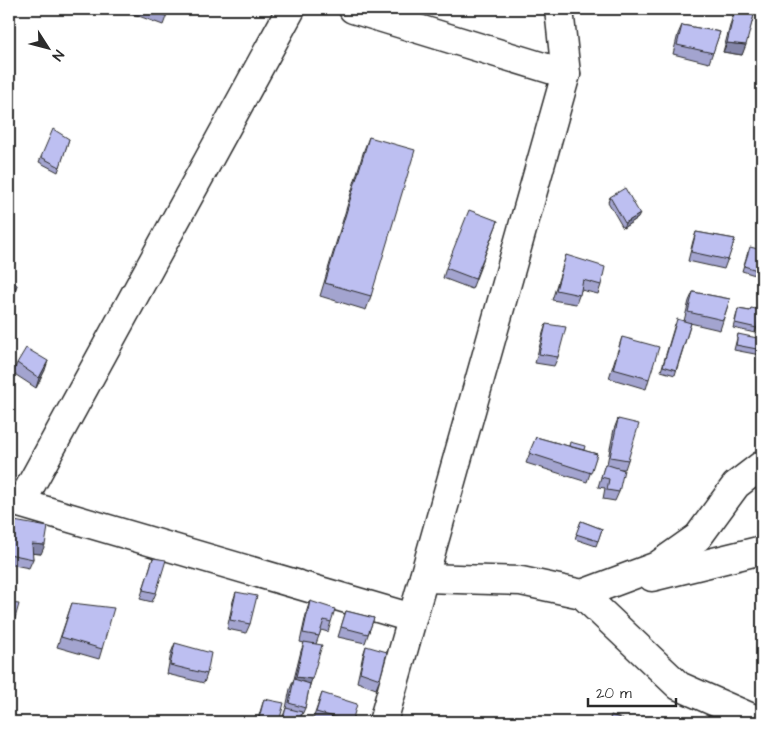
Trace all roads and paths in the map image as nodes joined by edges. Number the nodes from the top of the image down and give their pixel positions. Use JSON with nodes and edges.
{"nodes":[{"id":1,"x":291,"y":9,"type":"edge"},
{"id":2,"x":353,"y":9,"type":"edge"},
{"id":3,"x":559,"y":9,"type":"edge"},
{"id":4,"x":412,"y":17,"type":"edge"},
{"id":5,"x":566,"y":74,"type":"junction"},
{"id":6,"x":762,"y":465,"type":"edge"},
{"id":7,"x":15,"y":502,"type":"edge"},
{"id":8,"x":762,"y":550,"type":"edge"},
{"id":9,"x":424,"y":578,"type":"junction"},
{"id":10,"x":582,"y":594,"type":"junction"},
{"id":11,"x":412,"y":618,"type":"junction"},
{"id":12,"x":383,"y":722,"type":"edge"},
{"id":13,"x":761,"y":722,"type":"edge"}],
"edges":[{"from":1,"to":7,"type":"street"},
{"from":2,"to":4,"type":"street"},
{"from":3,"to":5,"type":"street"},
{"from":4,"to":5,"type":"street"},
{"from":5,"to":9,"type":"street"},
{"from":6,"to":10,"type":"street"},
{"from":7,"to":11,"type":"street"},
{"from":8,"to":10,"type":"street"},
{"from":9,"to":10,"type":"street"},
{"from":9,"to":11,"type":"street"},
{"from":10,"to":13,"type":"street"},
{"from":11,"to":12,"type":"street"}]}
